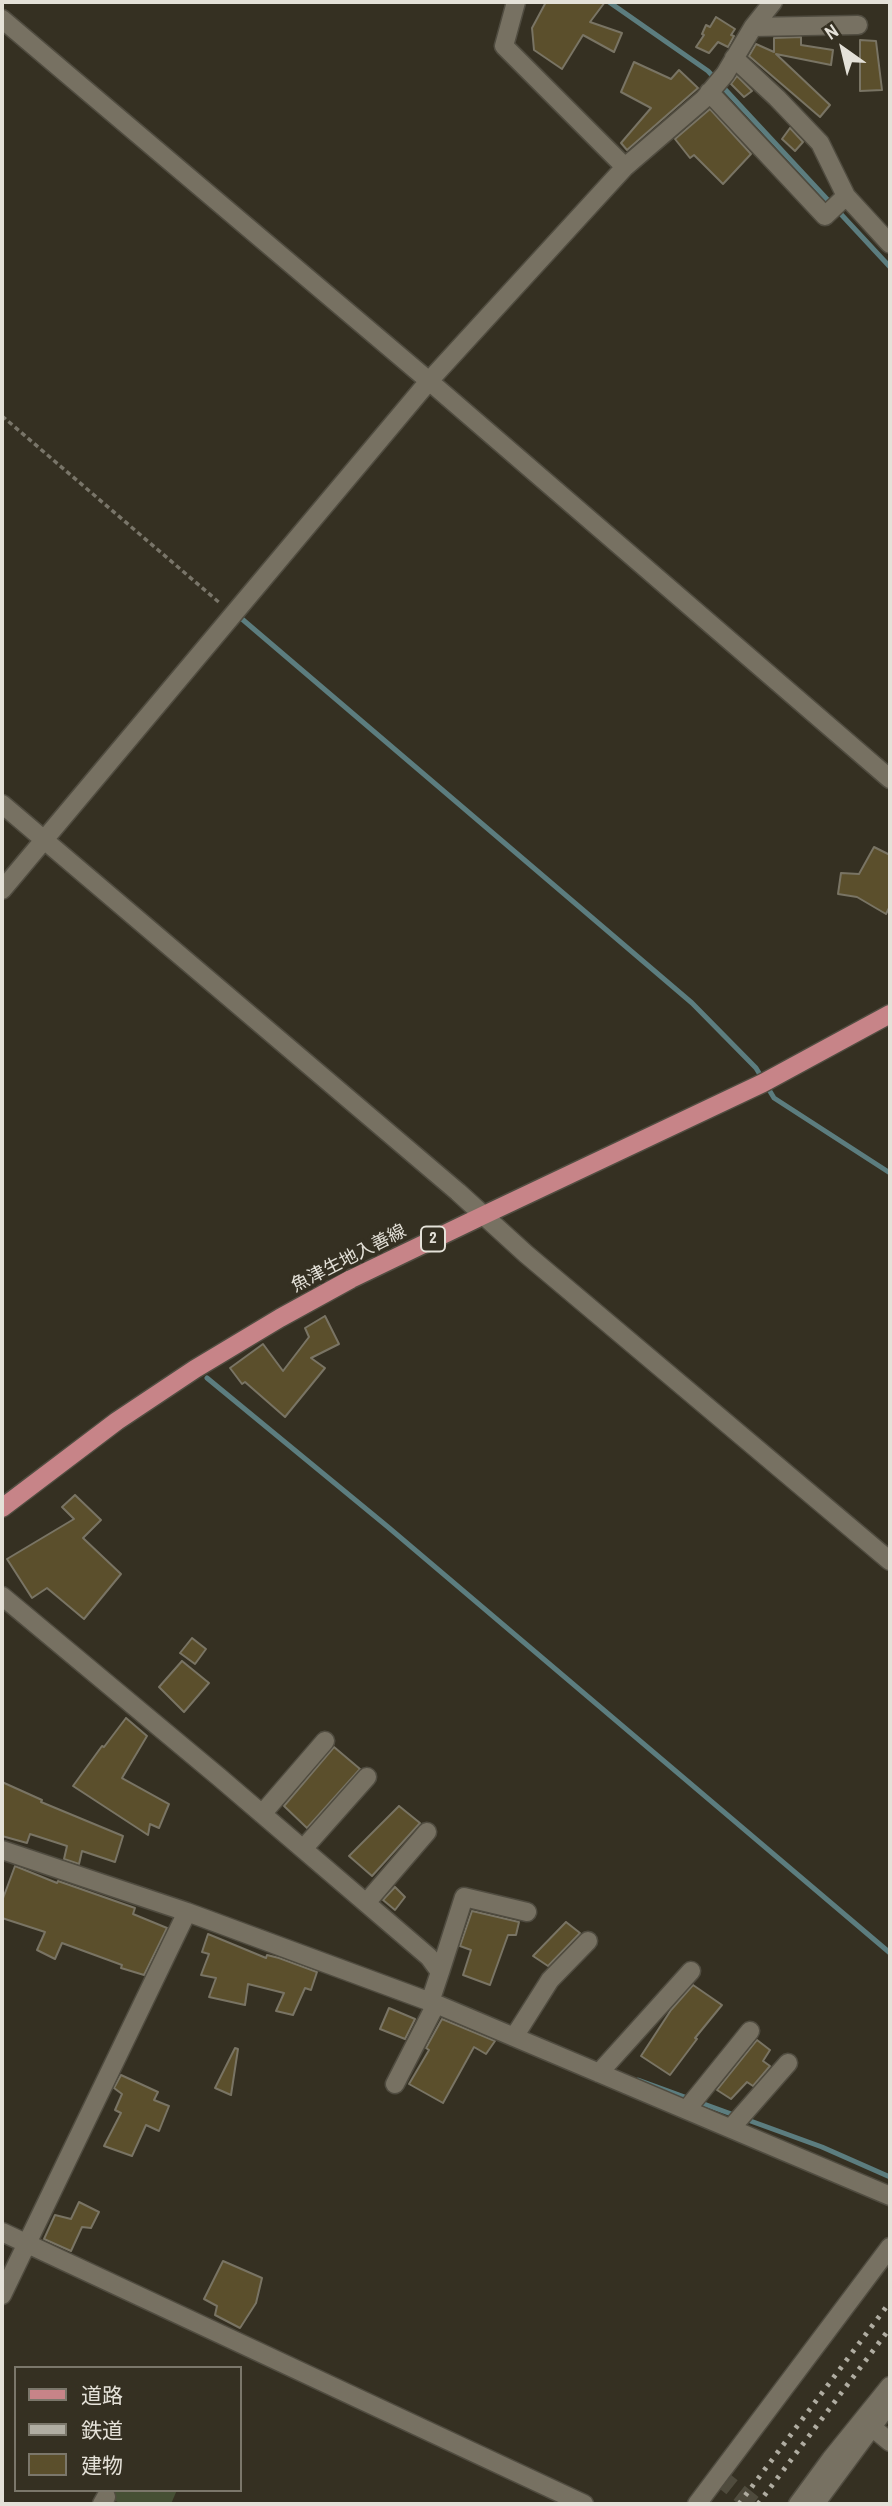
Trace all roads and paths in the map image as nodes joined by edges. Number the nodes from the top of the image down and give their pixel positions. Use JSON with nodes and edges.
{"nodes":[{"id":1,"x":516,"y":2,"type":"edge"},
{"id":2,"x":773,"y":2,"type":"edge"},
{"id":3,"x":2,"y":19,"type":"edge"},
{"id":4,"x":858,"y":25,"type":"dead end"},
{"id":5,"x":753,"y":27,"type":"junction"},
{"id":6,"x":734,"y":58,"type":"junction"},
{"id":7,"x":709,"y":93,"type":"junction"},
{"id":8,"x":625,"y":167,"type":"junction"},
{"id":9,"x":846,"y":196,"type":"junction"},
{"id":10,"x":890,"y":244,"type":"edge"},
{"id":11,"x":429,"y":381,"type":"junction"},
{"id":12,"x":2,"y":416,"type":"edge"},
{"id":13,"x":234,"y":614,"type":"junction"},
{"id":14,"x":890,"y":779,"type":"edge"},
{"id":15,"x":2,"y":804,"type":"edge"},
{"id":16,"x":45,"y":840,"type":"junction"},
{"id":17,"x":2,"y":890,"type":"edge"},
{"id":18,"x":890,"y":1014,"type":"edge"},
{"id":19,"x":482,"y":1216,"type":"junction"},
{"id":20,"x":2,"y":1508,"type":"edge"},
{"id":21,"x":890,"y":1561,"type":"edge"},
{"id":22,"x":2,"y":1596,"type":"edge"},
{"id":23,"x":9,"y":1612,"type":"edge"},
{"id":24,"x":325,"y":1741,"type":"dead end"},
{"id":25,"x":367,"y":1777,"type":"dead end"},
{"id":26,"x":262,"y":1814,"type":"junction"},
{"id":27,"x":427,"y":1832,"type":"dead end"},
{"id":28,"x":303,"y":1849,"type":"junction"},
{"id":29,"x":4,"y":1855,"type":"edge"},
{"id":30,"x":366,"y":1903,"type":"junction"},
{"id":31,"x":187,"y":1912,"type":"junction"},
{"id":32,"x":527,"y":1912,"type":"dead end"},
{"id":33,"x":588,"y":1941,"type":"dead end"},
{"id":34,"x":691,"y":1970,"type":"dead end"},
{"id":35,"x":440,"y":1972,"type":"junction"},
{"id":36,"x":433,"y":2003,"type":"junction"},
{"id":37,"x":750,"y":2031,"type":"dead end"},
{"id":38,"x":514,"y":2037,"type":"junction"},
{"id":39,"x":788,"y":2063,"type":"dead end"},
{"id":40,"x":599,"y":2073,"type":"junction"},
{"id":41,"x":396,"y":2084,"type":"dead end"},
{"id":42,"x":687,"y":2109,"type":"junction"},
{"id":43,"x":731,"y":2128,"type":"junction"},
{"id":44,"x":890,"y":2196,"type":"edge"},
{"id":45,"x":2,"y":2232,"type":"edge"},
{"id":46,"x":27,"y":2244,"type":"junction"},
{"id":47,"x":890,"y":2247,"type":"edge"},
{"id":48,"x":2,"y":2295,"type":"edge"},
{"id":49,"x":890,"y":2386,"type":"edge"},
{"id":50,"x":890,"y":2401,"type":"edge"},
{"id":51,"x":873,"y":2428,"type":"junction"},
{"id":52,"x":890,"y":2442,"type":"edge"},
{"id":53,"x":584,"y":2504,"type":"edge"},
{"id":54,"x":697,"y":2504,"type":"edge"},
{"id":55,"x":798,"y":2504,"type":"edge"},
{"id":56,"x":816,"y":2504,"type":"edge"}],
"edges":[{"from":1,"to":8,"type":"street"},
{"from":2,"to":5,"type":"street"},
{"from":3,"to":11,"type":"street"},
{"from":4,"to":5,"type":"street"},
{"from":5,"to":6,"type":"street"},
{"from":6,"to":7,"type":"street"},
{"from":6,"to":9,"type":"street"},
{"from":7,"to":8,"type":"street"},
{"from":7,"to":9,"type":"street"},
{"from":8,"to":11,"type":"street"},
{"from":9,"to":10,"type":"street"},
{"from":11,"to":13,"type":"street"},
{"from":11,"to":14,"type":"street"},
{"from":12,"to":13,"type":"path"},
{"from":13,"to":16,"type":"street"},
{"from":15,"to":16,"type":"street"},
{"from":16,"to":17,"type":"street"},
{"from":16,"to":19,"type":"street"},
{"from":18,"to":19,"type":"main road","name":"魚津生地入善線","number":"2"},
{"from":19,"to":20,"type":"main road","name":"魚津生地入善線","number":"2"},
{"from":19,"to":21,"type":"street"},
{"from":22,"to":23,"type":"street"},
{"from":23,"to":26,"type":"street"},
{"from":24,"to":26,"type":"street"},
{"from":25,"to":28,"type":"street"},
{"from":26,"to":28,"type":"street"},
{"from":27,"to":30,"type":"street"},
{"from":28,"to":30,"type":"street"},
{"from":29,"to":31,"type":"street"},
{"from":30,"to":35,"type":"street"},
{"from":31,"to":36,"type":"street"},
{"from":31,"to":46,"type":"street"},
{"from":32,"to":35,"type":"street"},
{"from":33,"to":38,"type":"street"},
{"from":34,"to":40,"type":"street"},
{"from":35,"to":36,"type":"street"},
{"from":36,"to":38,"type":"street"},
{"from":36,"to":41,"type":"street"},
{"from":37,"to":42,"type":"street"},
{"from":38,"to":40,"type":"street"},
{"from":39,"to":43,"type":"street"},
{"from":40,"to":42,"type":"street"},
{"from":42,"to":43,"type":"street"},
{"from":43,"to":44,"type":"street"},
{"from":45,"to":46,"type":"street"},
{"from":46,"to":48,"type":"street"},
{"from":46,"to":53,"type":"street"},
{"from":47,"to":54,"type":"street"},
{"from":49,"to":55,"type":"street"},
{"from":50,"to":51,"type":"street"},
{"from":51,"to":52,"type":"street"},
{"from":51,"to":56,"type":"street"}]}
